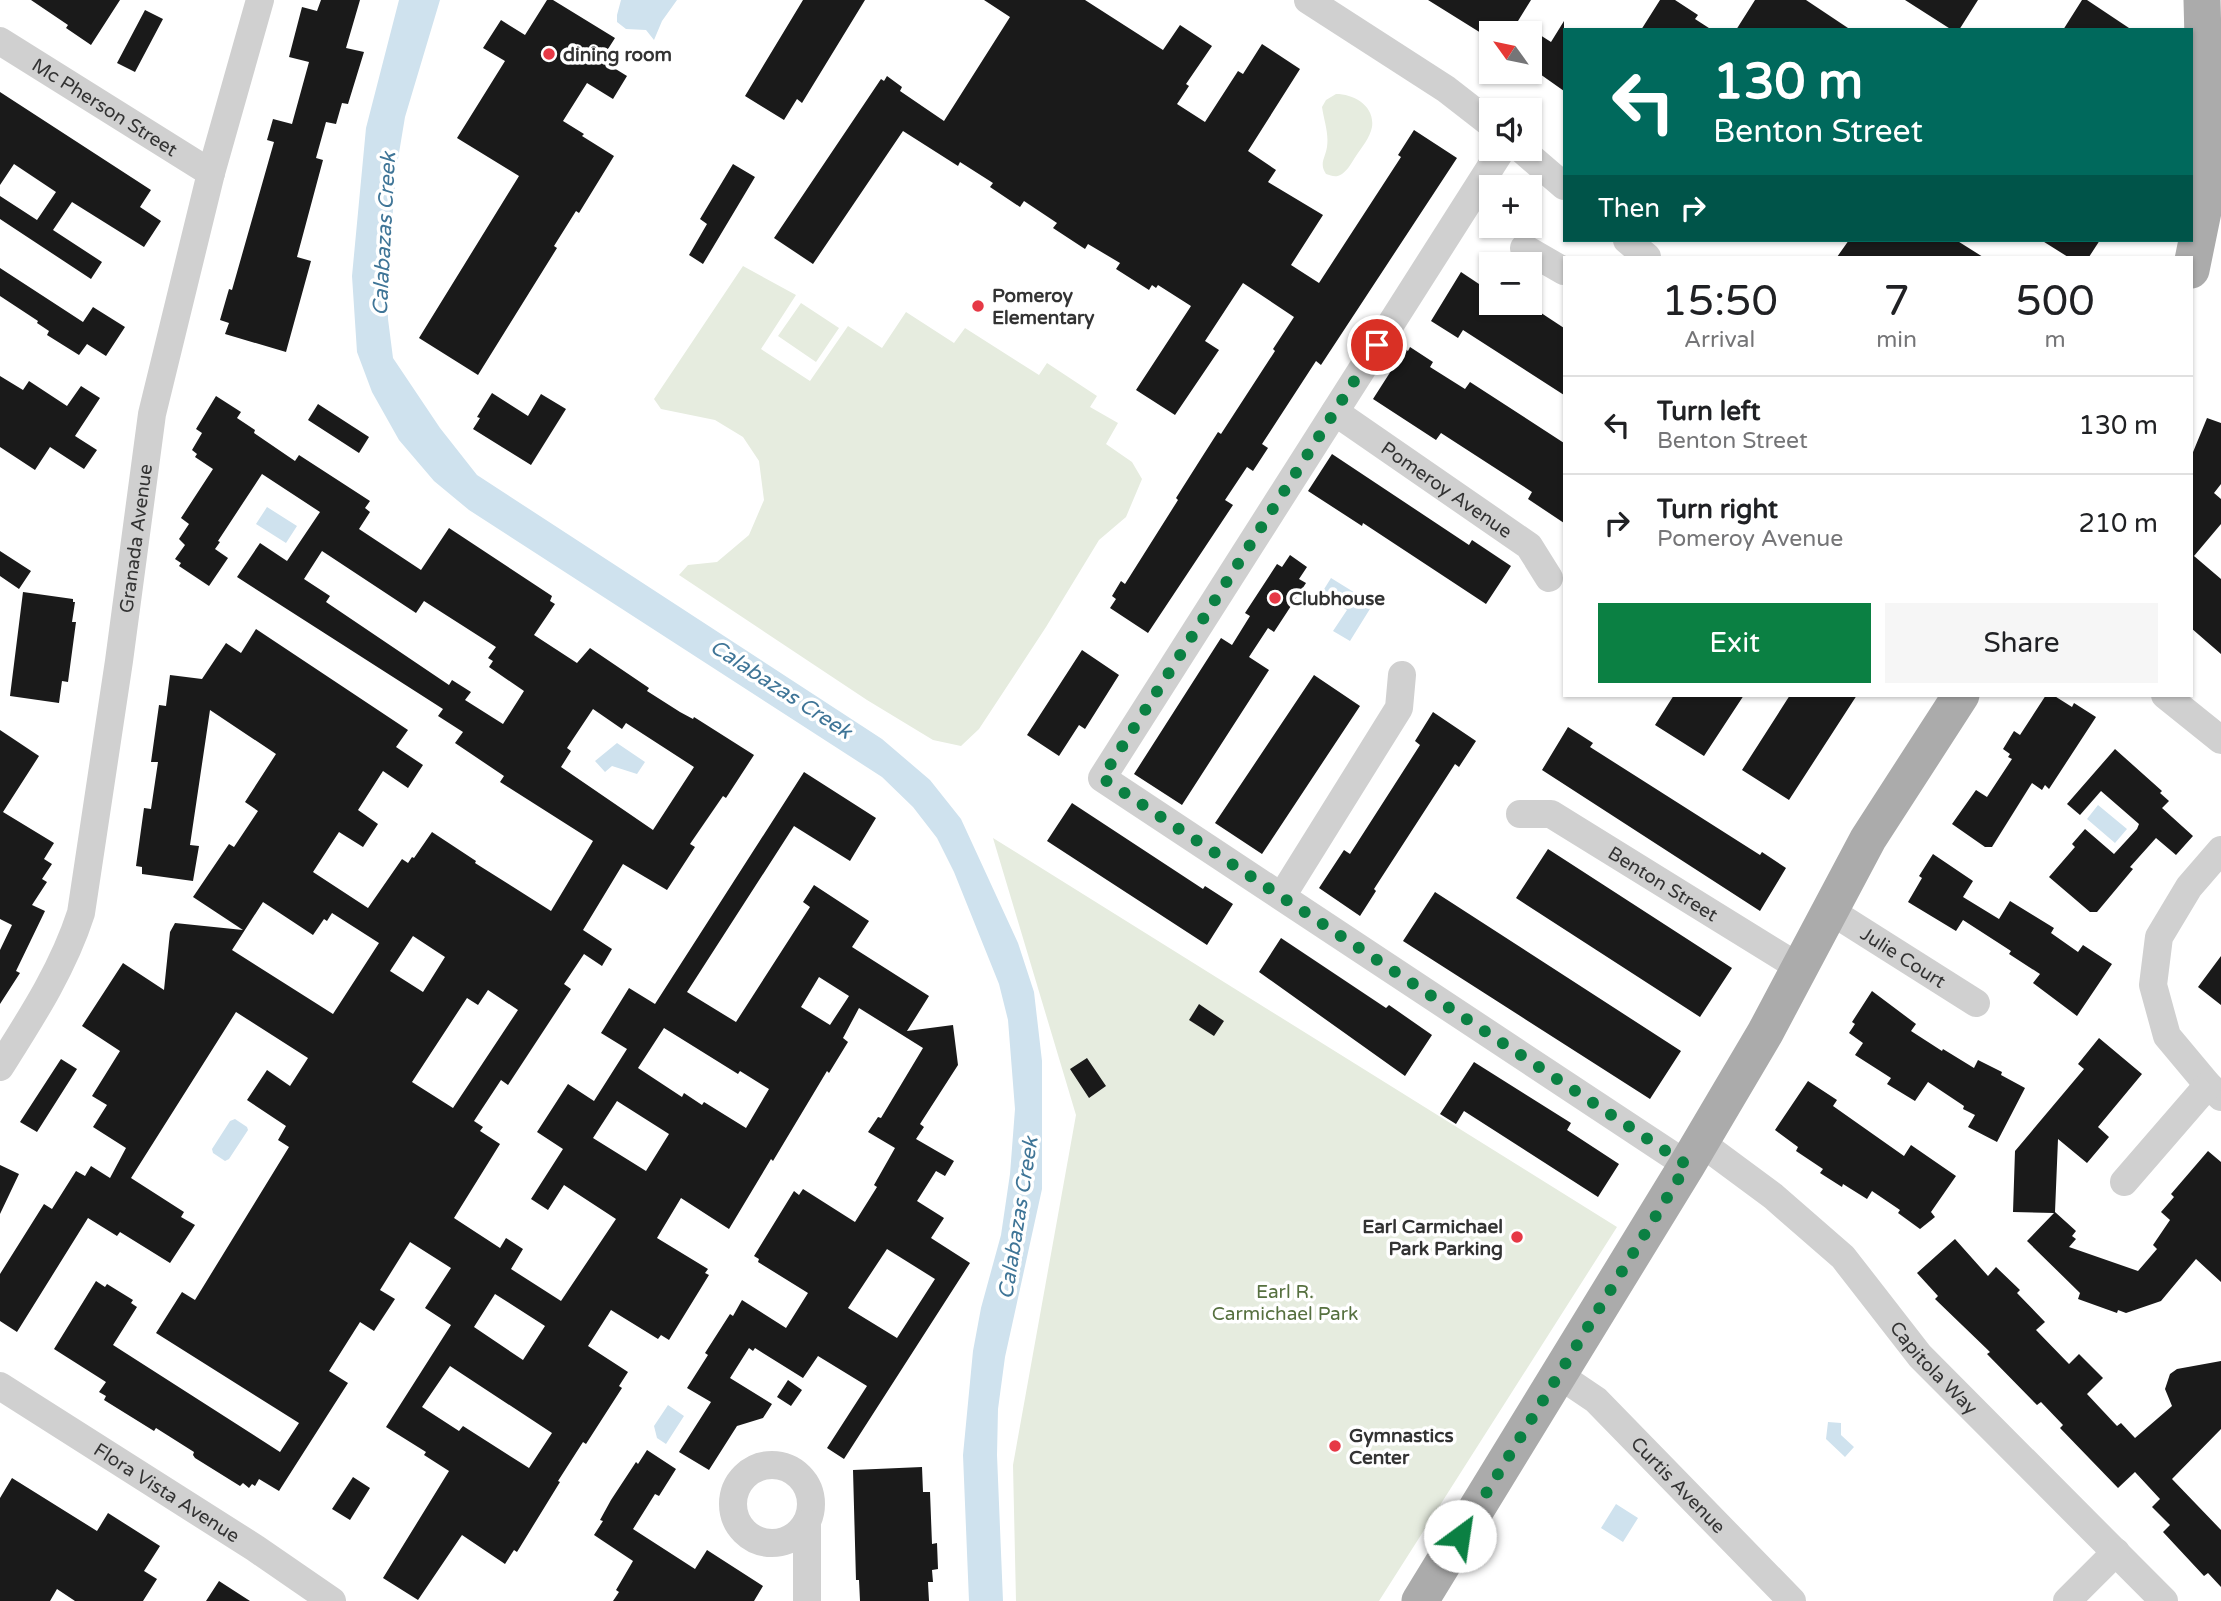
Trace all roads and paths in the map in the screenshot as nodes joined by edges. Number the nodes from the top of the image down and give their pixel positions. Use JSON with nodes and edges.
{"nodes":[{"id":1,"x":260,"y":0,"type":"edge"},
{"id":2,"x":1308,"y":0,"type":"edge"},
{"id":3,"x":2203,"y":0,"type":"edge"},
{"id":4,"x":0,"y":41,"type":"edge"},
{"id":5,"x":1479,"y":115,"type":"edge"},
{"id":6,"x":1494,"y":161,"type":"edge"},
{"id":7,"x":1535,"y":161,"type":"edge"},
{"id":8,"x":211,"y":173,"type":"junction"},
{"id":9,"x":1563,"y":185,"type":"edge"},
{"id":10,"x":1629,"y":242,"type":"edge"},
{"id":11,"x":1524,"y":248,"type":"dead end"},
{"id":12,"x":1646,"y":256,"type":"edge"},
{"id":13,"x":2193,"y":260,"type":"edge"},
{"id":14,"x":1563,"y":270,"type":"edge"},
{"id":15,"x":1335,"y":412,"type":"junction"},
{"id":16,"x":1549,"y":578,"type":"dead end"},
{"id":17,"x":1402,"y":675,"type":"dead end"},
{"id":18,"x":1960,"y":697,"type":"edge"},
{"id":19,"x":2167,"y":697,"type":"edge"},
{"id":20,"x":2221,"y":740,"type":"edge"},
{"id":21,"x":1520,"y":814,"type":"dead end"},
{"id":22,"x":2221,"y":850,"type":"edge"},
{"id":23,"x":1282,"y":895,"type":"junction"},
{"id":24,"x":1829,"y":911,"type":"junction"},
{"id":25,"x":1800,"y":968,"type":"junction"},
{"id":26,"x":1976,"y":1003,"type":"dead end"},
{"id":27,"x":0,"y":1067,"type":"edge"},
{"id":28,"x":2214,"y":1091,"type":"edge"},
{"id":29,"x":1694,"y":1154,"type":"junction"},
{"id":30,"x":2123,"y":1182,"type":"dead end"},
{"id":31,"x":1559,"y":1375,"type":"junction"},
{"id":32,"x":0,"y":1386,"type":"edge"},
{"id":33,"x":807,"y":1523,"type":"dead end"},
{"id":34,"x":2116,"y":1552,"type":"junction"},
{"id":35,"x":1766,"y":1591,"type":"edge"},
{"id":36,"x":332,"y":1601,"type":"edge"},
{"id":37,"x":807,"y":1601,"type":"edge"},
{"id":38,"x":1420,"y":1601,"type":"edge"},
{"id":39,"x":1792,"y":1601,"type":"edge"},
{"id":40,"x":2067,"y":1601,"type":"edge"},
{"id":41,"x":2164,"y":1601,"type":"edge"}],
"edges":[{"from":1,"to":8,"type":"street","name":"Granada Avenue"},
{"from":2,"to":5,"type":"street"},
{"from":3,"to":13,"type":"main road"},
{"from":4,"to":8,"type":"street","name":"Mc Pherson Street"},
{"from":6,"to":15,"type":"street"},
{"from":7,"to":9,"type":"street"},
{"from":8,"to":27,"type":"street","name":"Granada Avenue"},
{"from":10,"to":12,"type":"street"},
{"from":11,"to":14,"type":"street"},
{"from":15,"to":16,"type":"street","name":"Pomeroy Avenue"},
{"from":15,"to":23,"type":"street"},
{"from":17,"to":23,"type":"street"},
{"from":18,"to":24,"type":"main road"},
{"from":19,"to":20,"type":"street"},
{"from":21,"to":25,"type":"street","name":"Benton Street"},
{"from":22,"to":28,"type":"street"},
{"from":23,"to":29,"type":"street"},
{"from":24,"to":25,"type":"main road"},
{"from":24,"to":26,"type":"street","name":"Julie Court"},
{"from":25,"to":29,"type":"main road"},
{"from":28,"to":30,"type":"street"},
{"from":29,"to":31,"type":"main road"},
{"from":29,"to":34,"type":"street","name":"Capitola Way"},
{"from":31,"to":35,"type":"street","name":"Curtis Avenue"},
{"from":31,"to":38,"type":"main road"},
{"from":32,"to":36,"type":"street","name":"Flora Vista Avenue"},
{"from":33,"to":37,"type":"street"},
{"from":34,"to":40,"type":"street"},
{"from":34,"to":41,"type":"street","name":"Capitola Way"},
{"from":35,"to":39,"type":"street","name":"Curtis Avenue"}]}
